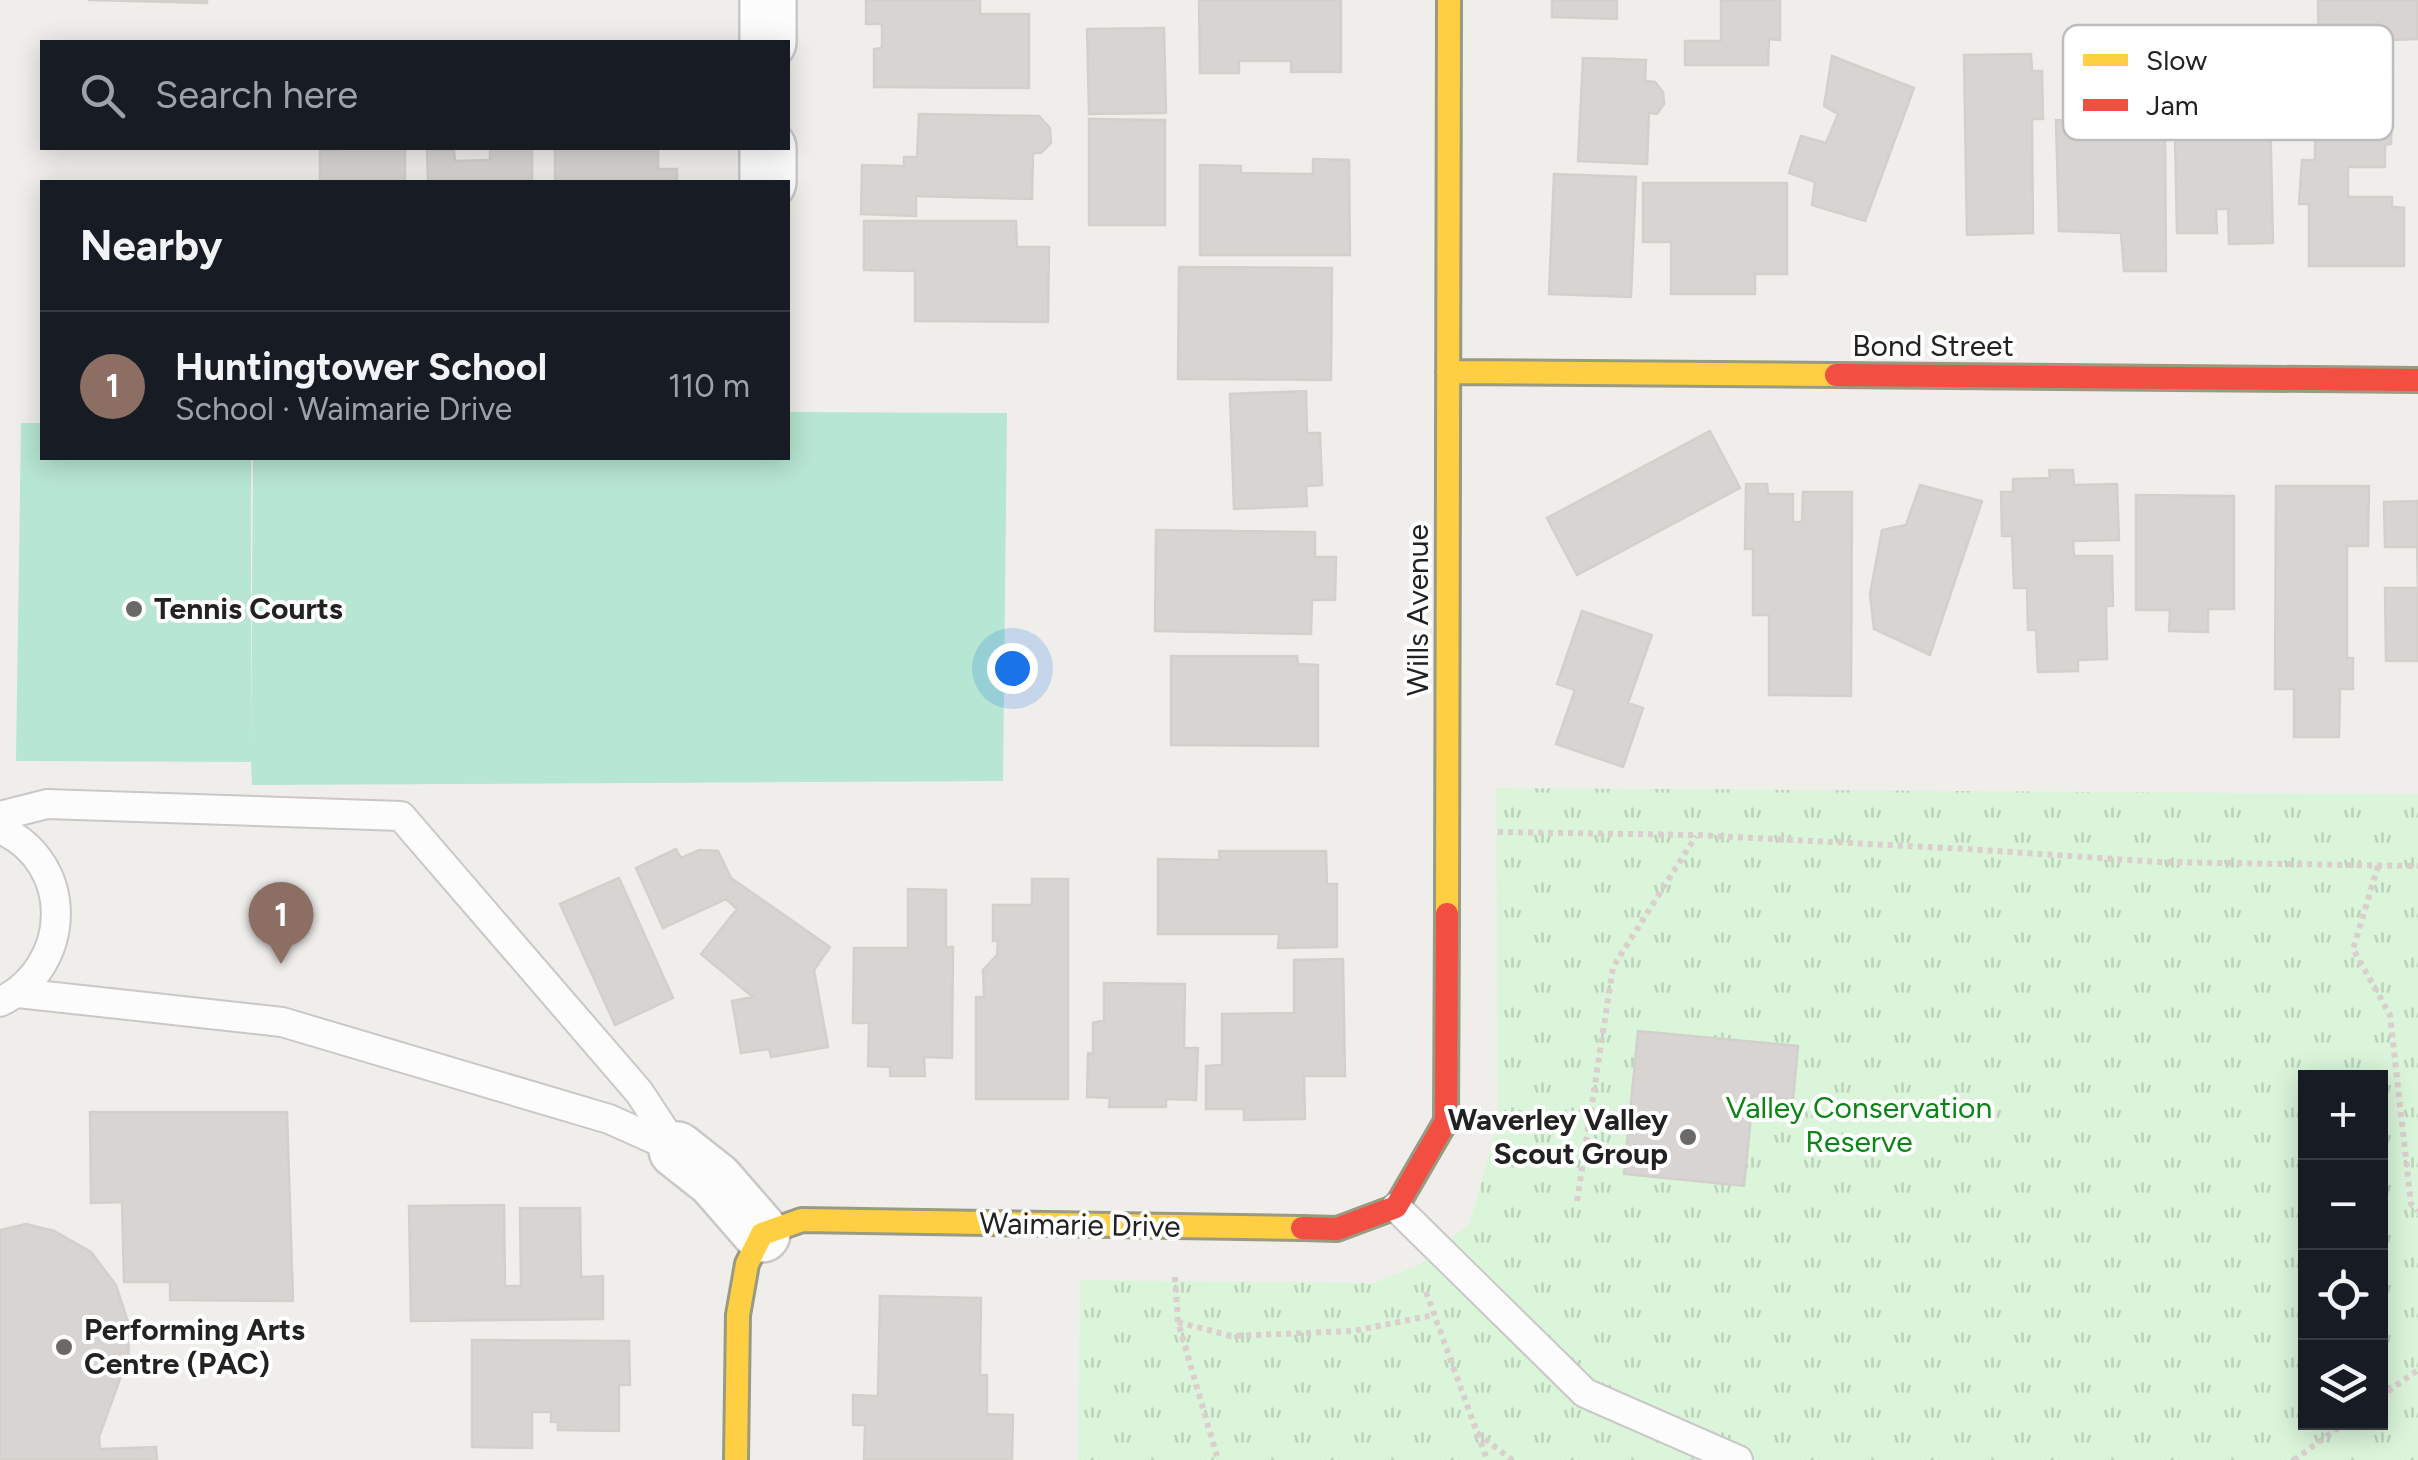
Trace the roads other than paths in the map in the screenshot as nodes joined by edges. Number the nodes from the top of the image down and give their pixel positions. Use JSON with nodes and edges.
{"nodes":[{"id":1,"x":768,"y":0,"type":"edge"},
{"id":2,"x":1449,"y":0,"type":"edge"},
{"id":3,"x":768,"y":40,"type":"edge"},
{"id":4,"x":768,"y":150,"type":"edge"},
{"id":5,"x":768,"y":180,"type":"edge"},
{"id":6,"x":1448,"y":372,"type":"junction"},
{"id":7,"x":2418,"y":380,"type":"edge"},
{"id":8,"x":0,"y":816,"type":"edge"},
{"id":9,"x":0,"y":829,"type":"edge"},
{"id":10,"x":9,"y":997,"type":"edge"},
{"id":11,"x":677,"y":1150,"type":"junction"},
{"id":12,"x":1396,"y":1206,"type":"junction"},
{"id":13,"x":762,"y":1234,"type":"junction"},
{"id":14,"x":736,"y":1460,"type":"edge"},
{"id":15,"x":1738,"y":1460,"type":"edge"}],
"edges":[{"from":1,"to":3,"type":"street"},
{"from":2,"to":6,"type":"street","name":"Wills Avenue"},
{"from":4,"to":5,"type":"street"},
{"from":6,"to":7,"type":"street","name":"Bond Street"},
{"from":6,"to":12,"type":"street","name":"Wills Avenue"},
{"from":8,"to":11,"type":"lane"},
{"from":9,"to":10,"type":"lane"},
{"from":10,"to":11,"type":"lane"},
{"from":11,"to":13,"type":"street"},
{"from":12,"to":13,"type":"street","name":"Waimarie Drive"},
{"from":12,"to":15,"type":"lane"},
{"from":13,"to":14,"type":"street"}]}
